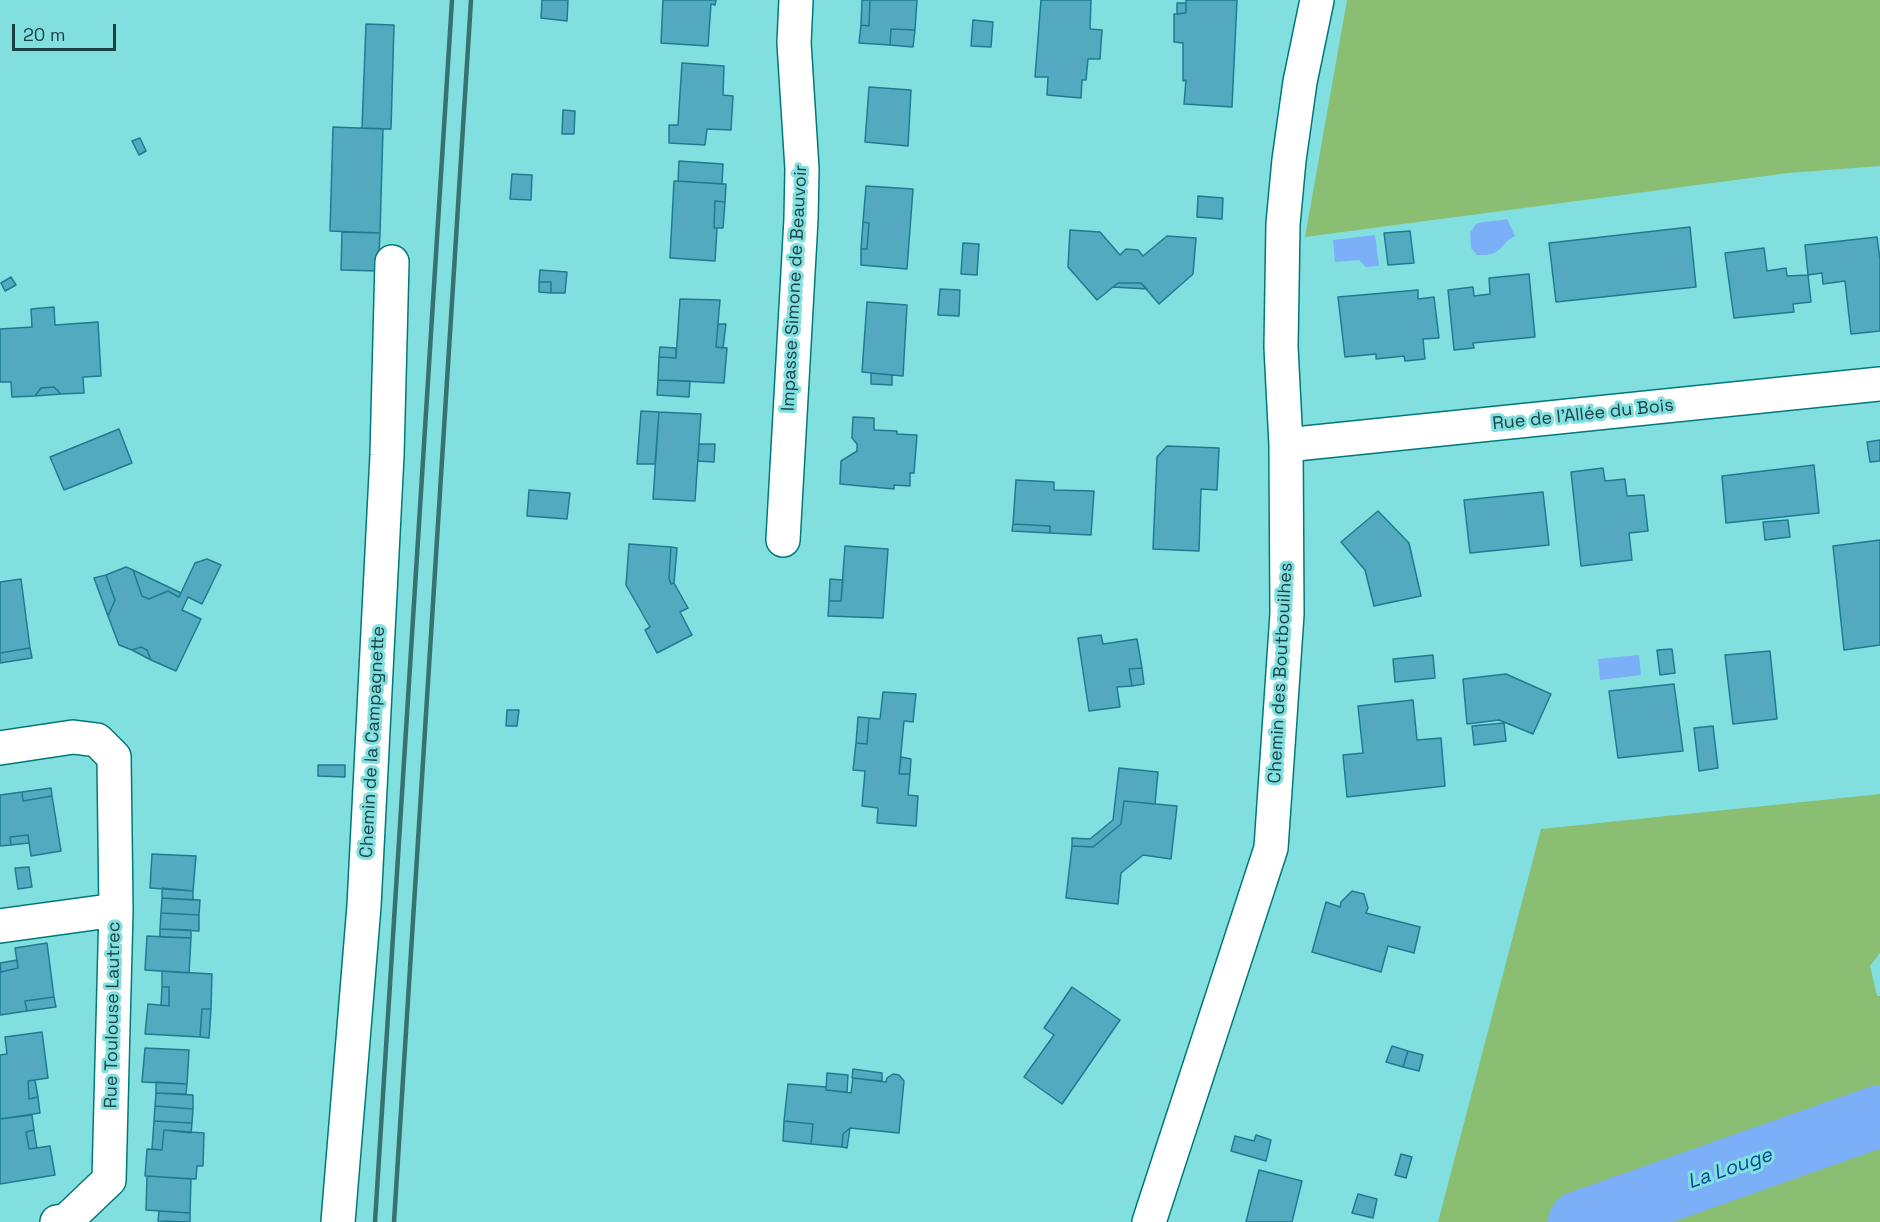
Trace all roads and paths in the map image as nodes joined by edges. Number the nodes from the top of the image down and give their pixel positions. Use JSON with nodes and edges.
{"nodes":[{"id":1,"x":796,"y":0,"type":"edge"},
{"id":2,"x":1317,"y":0,"type":"edge"},
{"id":3,"x":392,"y":262,"type":"dead end"},
{"id":4,"x":1880,"y":384,"type":"edge"},
{"id":5,"x":1286,"y":446,"type":"junction"},
{"id":6,"x":783,"y":540,"type":"dead end"},
{"id":7,"x":0,"y":748,"type":"edge"},
{"id":8,"x":116,"y":910,"type":"junction"},
{"id":9,"x":0,"y":926,"type":"edge"},
{"id":10,"x":57,"y":1222,"type":"edge"},
{"id":11,"x":338,"y":1222,"type":"edge"},
{"id":12,"x":1149,"y":1222,"type":"edge"}],
"edges":[{"from":1,"to":6,"type":"street","name":"Impasse Simone de Beauvoir"},
{"from":2,"to":5,"type":"street","name":"Chemin des Boutbouilhes"},
{"from":3,"to":11,"type":"street","name":"Chemin de la Campagnette"},
{"from":4,"to":5,"type":"street","name":"Rue de l'Allée du Bois"},
{"from":5,"to":12,"type":"street","name":"Chemin des Boutbouilhes"},
{"from":7,"to":8,"type":"street","name":"Rue Toulouse Lautrec"},
{"from":8,"to":9,"type":"street"},
{"from":8,"to":10,"type":"street","name":"Rue Toulouse Lautrec"}]}
